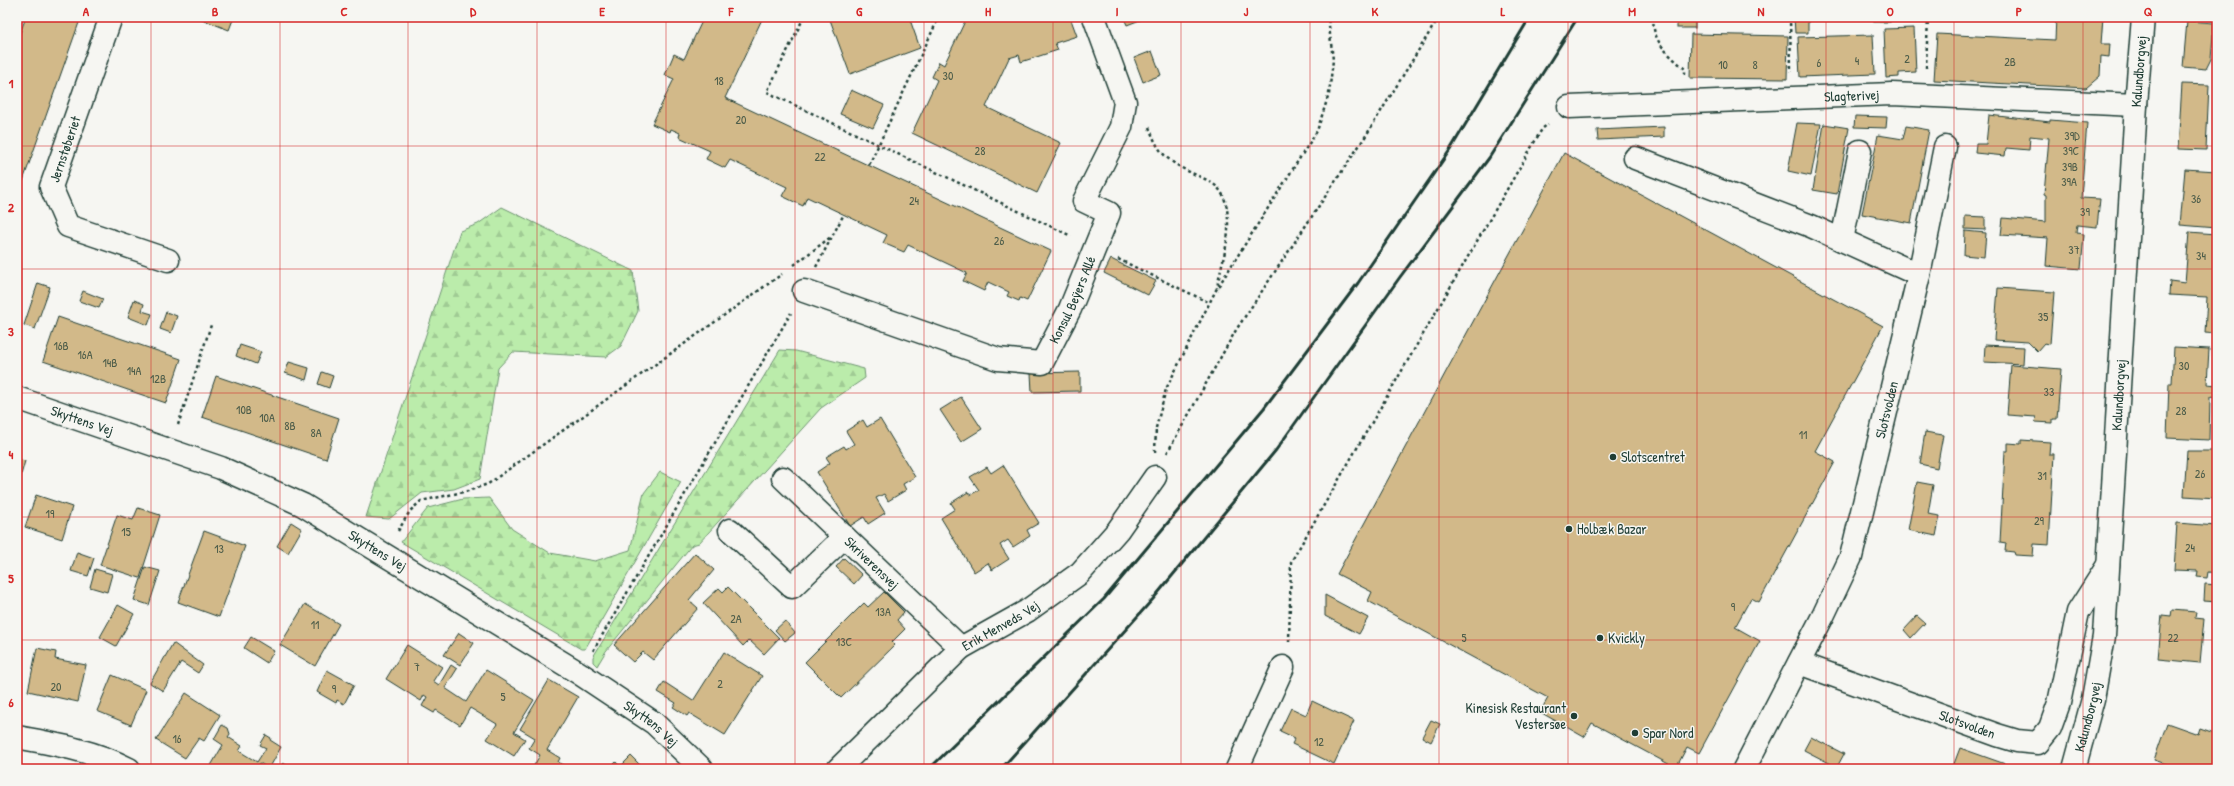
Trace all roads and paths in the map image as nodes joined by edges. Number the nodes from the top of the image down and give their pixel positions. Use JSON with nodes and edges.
{"nodes":[{"id":1,"x":111,"y":17,"type":"edge"},
{"id":2,"x":804,"y":17,"type":"edge"},
{"id":3,"x":939,"y":17,"type":"edge"},
{"id":4,"x":1094,"y":17,"type":"edge"},
{"id":5,"x":1328,"y":17,"type":"edge"},
{"id":6,"x":1439,"y":17,"type":"edge"},
{"id":7,"x":1654,"y":17,"type":"edge"},
{"id":8,"x":1790,"y":17,"type":"edge"},
{"id":9,"x":1928,"y":17,"type":"edge"},
{"id":10,"x":2143,"y":17,"type":"edge"},
{"id":11,"x":1925,"y":95,"type":"junction"},
{"id":12,"x":1792,"y":98,"type":"junction"},
{"id":13,"x":1686,"y":102,"type":"junction"},
{"id":14,"x":2136,"y":105,"type":"junction"},
{"id":15,"x":1569,"y":107,"type":"joint"},
{"id":16,"x":1148,"y":124,"type":"dead end"},
{"id":17,"x":879,"y":144,"type":"junction"},
{"id":18,"x":1945,"y":147,"type":"dead end"},
{"id":19,"x":1860,"y":151,"type":"dead end"},
{"id":20,"x":1635,"y":158,"type":"dead end"},
{"id":21,"x":869,"y":165,"type":"dead end"},
{"id":22,"x":844,"y":214,"type":"dead end"},
{"id":23,"x":832,"y":236,"type":"junction"},
{"id":24,"x":1842,"y":240,"type":"junction"},
{"id":25,"x":1095,"y":247,"type":"junction"},
{"id":26,"x":168,"y":260,"type":"dead end"},
{"id":27,"x":792,"y":267,"type":"dead end"},
{"id":28,"x":786,"y":271,"type":"dead end"},
{"id":29,"x":1919,"y":275,"type":"junction"},
{"id":30,"x":1216,"y":290,"type":"junction"},
{"id":31,"x":804,"y":291,"type":"junction"},
{"id":32,"x":1210,"y":303,"type":"junction"},
{"id":33,"x":211,"y":325,"type":"dead end"},
{"id":34,"x":17,"y":398,"type":"edge"},
{"id":35,"x":170,"y":450,"type":"junction"},
{"id":36,"x":1155,"y":476,"type":"junction"},
{"id":37,"x":783,"y":478,"type":"dead end"},
{"id":38,"x":730,"y":530,"type":"dead end"},
{"id":39,"x":844,"y":537,"type":"junction"},
{"id":40,"x":384,"y":554,"type":"junction"},
{"id":41,"x":2109,"y":564,"type":"junction"},
{"id":42,"x":961,"y":648,"type":"junction"},
{"id":43,"x":1799,"y":663,"type":"junction"},
{"id":44,"x":1283,"y":667,"type":"joint"},
{"id":45,"x":579,"y":673,"type":"junction"},
{"id":46,"x":17,"y":737,"type":"edge"},
{"id":47,"x":129,"y":769,"type":"edge"},
{"id":48,"x":702,"y":769,"type":"edge"},
{"id":49,"x":838,"y":769,"type":"edge"},
{"id":50,"x":1238,"y":769,"type":"edge"},
{"id":51,"x":1744,"y":769,"type":"edge"},
{"id":52,"x":2074,"y":769,"type":"edge"}],
"edges":[{"from":1,"to":26,"type":"street","name":"Jernstøberiet"},
{"from":2,"to":17,"type":"path"},
{"from":3,"to":17,"type":"path"},
{"from":4,"to":25,"type":"street","name":"Konsul Beÿers Allé"},
{"from":5,"to":30,"type":"path"},
{"from":6,"to":36,"type":"path"},
{"from":7,"to":13,"type":"path"},
{"from":8,"to":12,"type":"path"},
{"from":9,"to":11,"type":"path"},
{"from":10,"to":14,"type":"street","name":"Kalundborgvej"},
{"from":11,"to":12,"type":"street","name":"Slagterivej"},
{"from":11,"to":14,"type":"street","name":"Slagterivej"},
{"from":12,"to":13,"type":"street","name":"Slagterivej"},
{"from":13,"to":15,"type":"street","name":"Slagterivej"},
{"from":14,"to":41,"type":"street","name":"Kalundborgvej"},
{"from":15,"to":44,"type":"path"},
{"from":16,"to":30,"type":"path"},
{"from":17,"to":21,"type":"path"},
{"from":17,"to":25,"type":"path"},
{"from":18,"to":29,"type":"street","name":"Slotsvolden"},
{"from":19,"to":24,"type":"street"},
{"from":20,"to":24,"type":"street"},
{"from":22,"to":23,"type":"path"},
{"from":23,"to":27,"type":"path"},
{"from":23,"to":31,"type":"path"},
{"from":24,"to":29,"type":"street"},
{"from":25,"to":31,"type":"street","name":"Konsul Beÿers Allé"},
{"from":25,"to":32,"type":"path"},
{"from":28,"to":40,"type":"path"},
{"from":29,"to":43,"type":"street","name":"Slotsvolden"},
{"from":30,"to":32,"type":"path"},
{"from":31,"to":45,"type":"path"},
{"from":32,"to":36,"type":"path"},
{"from":33,"to":35,"type":"path"},
{"from":34,"to":35,"type":"street","name":"Skyttens Vej"},
{"from":35,"to":40,"type":"street","name":"Skyttens Vej"},
{"from":36,"to":42,"type":"street","name":"Erik Menveds Vej"},
{"from":37,"to":39,"type":"street","name":"Skriverensvej"},
{"from":38,"to":39,"type":"street"},
{"from":39,"to":42,"type":"street","name":"Skriverensvej"},
{"from":40,"to":45,"type":"street","name":"Skyttens Vej"},
{"from":41,"to":43,"type":"street","name":"Slotsvolden"},
{"from":41,"to":52,"type":"street","name":"Kalundborgvej"},
{"from":42,"to":49,"type":"street","name":"Erik Menveds Vej"},
{"from":43,"to":51,"type":"street","name":"Slotsvolden"},
{"from":44,"to":50,"type":"street"},
{"from":45,"to":48,"type":"street","name":"Skyttens Vej"},
{"from":46,"to":47,"type":"street"}]}
